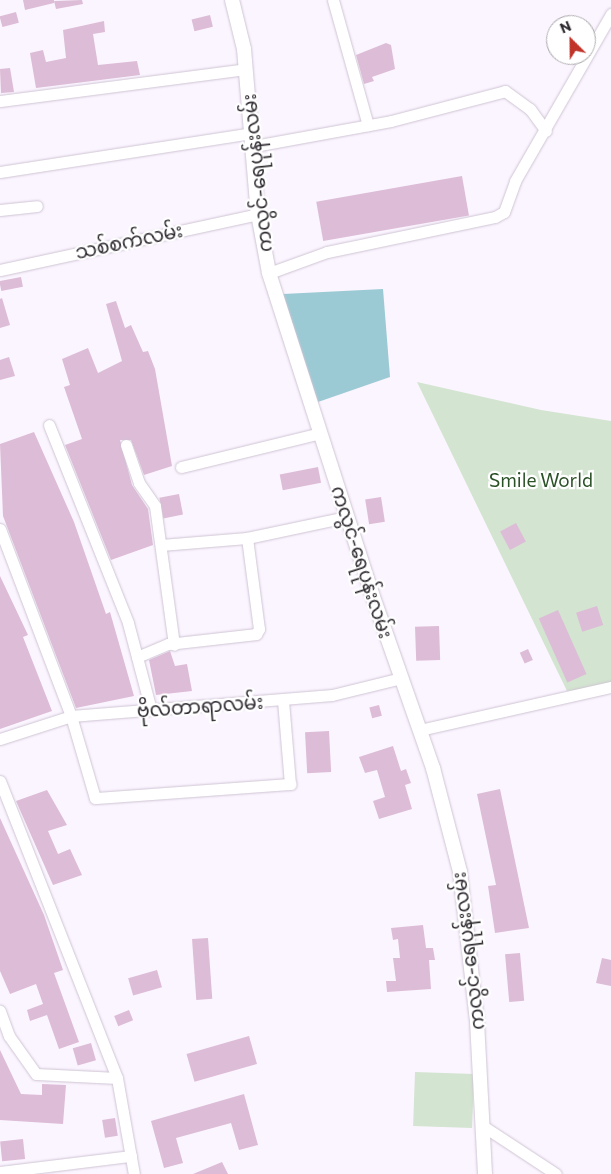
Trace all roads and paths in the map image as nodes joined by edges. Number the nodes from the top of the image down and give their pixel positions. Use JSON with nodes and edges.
{"nodes":[{"id":1,"x":232,"y":0,"type":"edge"},
{"id":2,"x":333,"y":0,"type":"edge"},
{"id":3,"x":611,"y":14,"type":"edge"},
{"id":4,"x":246,"y":69,"type":"junction"},
{"id":5,"x":0,"y":101,"type":"edge"},
{"id":6,"x":368,"y":125,"type":"junction"},
{"id":7,"x":546,"y":131,"type":"junction"},
{"id":8,"x":253,"y":140,"type":"junction"},
{"id":9,"x":0,"y":172,"type":"edge"},
{"id":10,"x":37,"y":206,"type":"dead end"},
{"id":11,"x":0,"y":210,"type":"edge"},
{"id":12,"x":258,"y":214,"type":"junction"},
{"id":13,"x":0,"y":270,"type":"edge"},
{"id":14,"x":269,"y":273,"type":"junction"},
{"id":15,"x":49,"y":425,"type":"dead end"},
{"id":16,"x":320,"y":433,"type":"junction"},
{"id":17,"x":126,"y":446,"type":"dead end"},
{"id":18,"x":180,"y":467,"type":"dead end"},
{"id":19,"x":347,"y":517,"type":"junction"},
{"id":20,"x":0,"y":529,"type":"edge"},
{"id":21,"x":248,"y":538,"type":"junction"},
{"id":22,"x":161,"y":545,"type":"junction"},
{"id":23,"x":174,"y":645,"type":"junction"},
{"id":24,"x":137,"y":656,"type":"junction"},
{"id":25,"x":401,"y":678,"type":"junction"},
{"id":26,"x":611,"y":687,"type":"edge"},
{"id":27,"x":282,"y":700,"type":"junction"},
{"id":28,"x":151,"y":710,"type":"junction"},
{"id":29,"x":71,"y":716,"type":"junction"},
{"id":30,"x":420,"y":730,"type":"junction"},
{"id":31,"x":0,"y":740,"type":"edge"},
{"id":32,"x":0,"y":781,"type":"edge"},
{"id":33,"x":0,"y":1011,"type":"edge"},
{"id":34,"x":117,"y":1078,"type":"junction"},
{"id":35,"x":483,"y":1126,"type":"junction"},
{"id":36,"x":130,"y":1156,"type":"junction"},
{"id":37,"x":0,"y":1172,"type":"edge"},
{"id":38,"x":134,"y":1174,"type":"edge"},
{"id":39,"x":485,"y":1174,"type":"edge"},
{"id":40,"x":556,"y":1174,"type":"edge"}],
"edges":[{"from":1,"to":4,"type":"street","name":"ကလွင်-ရေပုန်းလမ်း"},
{"from":2,"to":6,"type":"street"},
{"from":3,"to":7,"type":"street"},
{"from":4,"to":5,"type":"street"},
{"from":4,"to":8,"type":"street","name":"ကလွင်-ရေပုန်းလမ်း"},
{"from":6,"to":7,"type":"street"},
{"from":6,"to":8,"type":"street"},
{"from":7,"to":14,"type":"street"},
{"from":8,"to":9,"type":"street"},
{"from":8,"to":12,"type":"street","name":"ကလွင်-ရေပုန်းလမ်း"},
{"from":10,"to":11,"type":"street"},
{"from":12,"to":13,"type":"street","name":"သစ်စက်လမ်း"},
{"from":12,"to":14,"type":"street","name":"ကလွင်-ရေပုန်းလမ်း"},
{"from":14,"to":16,"type":"street","name":"ကလွင်-ရေပုန်းလမ်း"},
{"from":15,"to":24,"type":"street"},
{"from":16,"to":18,"type":"street"},
{"from":16,"to":19,"type":"street","name":"ကလွင်-ရေပုန်းလမ်း"},
{"from":17,"to":22,"type":"street"},
{"from":19,"to":21,"type":"street"},
{"from":19,"to":25,"type":"street","name":"ကလွင်-ရေပုန်းလမ်း"},
{"from":20,"to":29,"type":"street"},
{"from":21,"to":22,"type":"street"},
{"from":21,"to":23,"type":"street"},
{"from":22,"to":23,"type":"street"},
{"from":23,"to":24,"type":"street"},
{"from":24,"to":28,"type":"street"},
{"from":25,"to":27,"type":"street","name":"ဗိုလ်တာရာလမ်း"},
{"from":25,"to":30,"type":"street","name":"ကလွင်-ရေပုန်းလမ်း"},
{"from":26,"to":30,"type":"street"},
{"from":27,"to":28,"type":"street","name":"ဗိုလ်တာရာလမ်း"},
{"from":27,"to":29,"type":"street"},
{"from":28,"to":29,"type":"street","name":"ဗိုလ်တာရာလမ်း"},
{"from":29,"to":31,"type":"street","name":"ဗိုလ်တာရာလမ်း"},
{"from":30,"to":35,"type":"street","name":"ကလွင်-ရေပုန်းလမ်း"},
{"from":32,"to":34,"type":"street"},
{"from":33,"to":34,"type":"street"},
{"from":34,"to":36,"type":"street"},
{"from":35,"to":39,"type":"street","name":"ကလွင်-ရေပုန်းလမ်း"},
{"from":35,"to":40,"type":"street"},
{"from":36,"to":37,"type":"street"},
{"from":36,"to":38,"type":"street"}]}
